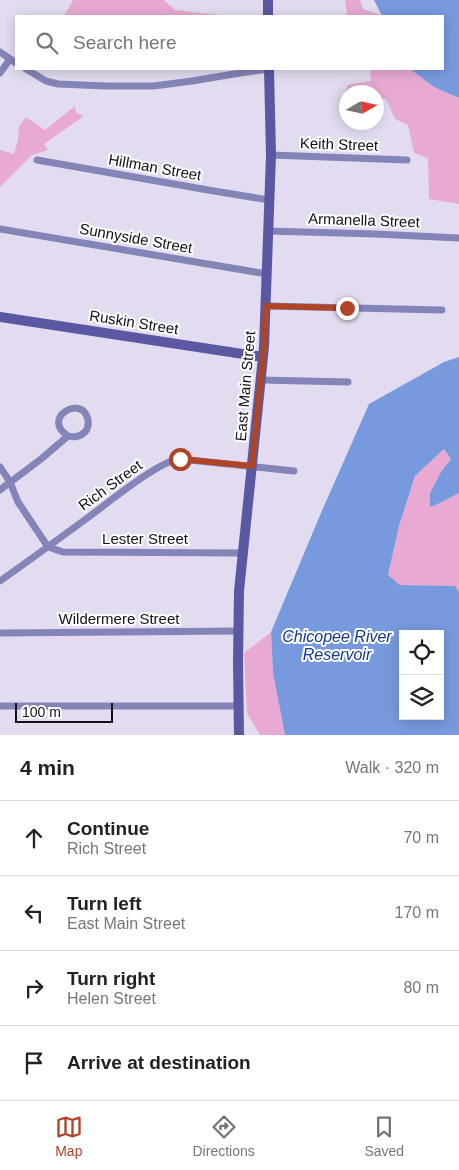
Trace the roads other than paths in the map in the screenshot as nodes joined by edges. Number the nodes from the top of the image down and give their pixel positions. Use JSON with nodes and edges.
{"nodes":[{"id":1,"x":268,"y":0,"type":"edge"},
{"id":2,"x":268,"y":15,"type":"edge"},
{"id":3,"x":0,"y":52,"type":"edge"},
{"id":4,"x":13,"y":61,"type":"edge"},
{"id":5,"x":28,"y":70,"type":"edge"},
{"id":6,"x":262,"y":70,"type":"edge"},
{"id":7,"x":269,"y":70,"type":"edge"},
{"id":8,"x":0,"y":73,"type":"edge"},
{"id":9,"x":271,"y":155,"type":"junction"},
{"id":10,"x":37,"y":160,"type":"dead end"},
{"id":11,"x":407,"y":160,"type":"dead end"},
{"id":12,"x":269,"y":200,"type":"junction"},
{"id":13,"x":0,"y":229,"type":"edge"},
{"id":14,"x":268,"y":231,"type":"junction"},
{"id":15,"x":459,"y":238,"type":"edge"},
{"id":16,"x":267,"y":274,"type":"junction"},
{"id":17,"x":266,"y":306,"type":"junction"},
{"id":18,"x":442,"y":310,"type":"dead end"},
{"id":19,"x":0,"y":317,"type":"edge"},
{"id":20,"x":263,"y":357,"type":"junction"},
{"id":21,"x":261,"y":380,"type":"junction"},
{"id":22,"x":348,"y":382,"type":"dead end"},
{"id":23,"x":68,"y":436,"type":"junction"},
{"id":24,"x":252,"y":466,"type":"junction"},
{"id":25,"x":0,"y":467,"type":"edge"},
{"id":26,"x":294,"y":471,"type":"dead end"},
{"id":27,"x":10,"y":482,"type":"junction"},
{"id":28,"x":0,"y":490,"type":"edge"},
{"id":29,"x":48,"y":546,"type":"junction"},
{"id":30,"x":243,"y":553,"type":"junction"},
{"id":31,"x":0,"y":581,"type":"edge"},
{"id":32,"x":239,"y":631,"type":"junction"},
{"id":33,"x":0,"y":633,"type":"edge"},
{"id":34,"x":0,"y":706,"type":"edge"},
{"id":35,"x":238,"y":706,"type":"junction"},
{"id":36,"x":239,"y":735,"type":"edge"}],
"edges":[{"from":1,"to":2,"type":"main road"},
{"from":3,"to":4,"type":"street"},
{"from":4,"to":8,"type":"street"},
{"from":5,"to":6,"type":"street"},
{"from":7,"to":9,"type":"main road","name":"East Main Street"},
{"from":9,"to":11,"type":"street","name":"Keith Street"},
{"from":9,"to":12,"type":"main road","name":"East Main Street"},
{"from":10,"to":12,"type":"street","name":"Hillman Street"},
{"from":12,"to":14,"type":"main road","name":"East Main Street"},
{"from":13,"to":16,"type":"street","name":"Sunnyside Street"},
{"from":14,"to":15,"type":"street","name":"Armanella Street"},
{"from":14,"to":16,"type":"main road","name":"East Main Street"},
{"from":16,"to":17,"type":"main road","name":"East Main Street"},
{"from":17,"to":18,"type":"street"},
{"from":17,"to":20,"type":"main road","name":"East Main Street"},
{"from":19,"to":20,"type":"main road","name":"Ruskin Street"},
{"from":20,"to":21,"type":"main road","name":"East Main Street"},
{"from":21,"to":22,"type":"street"},
{"from":21,"to":24,"type":"main road","name":"East Main Street"},
{"from":23,"to":23,"type":"street"},
{"from":23,"to":27,"type":"street"},
{"from":24,"to":26,"type":"street","name":"Rich Street"},
{"from":24,"to":29,"type":"street","name":"Rich Street"},
{"from":24,"to":30,"type":"main road","name":"East Main Street"},
{"from":25,"to":27,"type":"street"},
{"from":27,"to":28,"type":"street"},
{"from":27,"to":29,"type":"street"},
{"from":29,"to":30,"type":"street","name":"Lester Street"},
{"from":29,"to":31,"type":"street","name":"Rich Street"},
{"from":30,"to":32,"type":"main road","name":"East Main Street"},
{"from":32,"to":33,"type":"street","name":"Wildermere Street"},
{"from":32,"to":35,"type":"main road","name":"East Main Street"},
{"from":34,"to":35,"type":"street"},
{"from":35,"to":36,"type":"main road","name":"East Main Street"}]}
